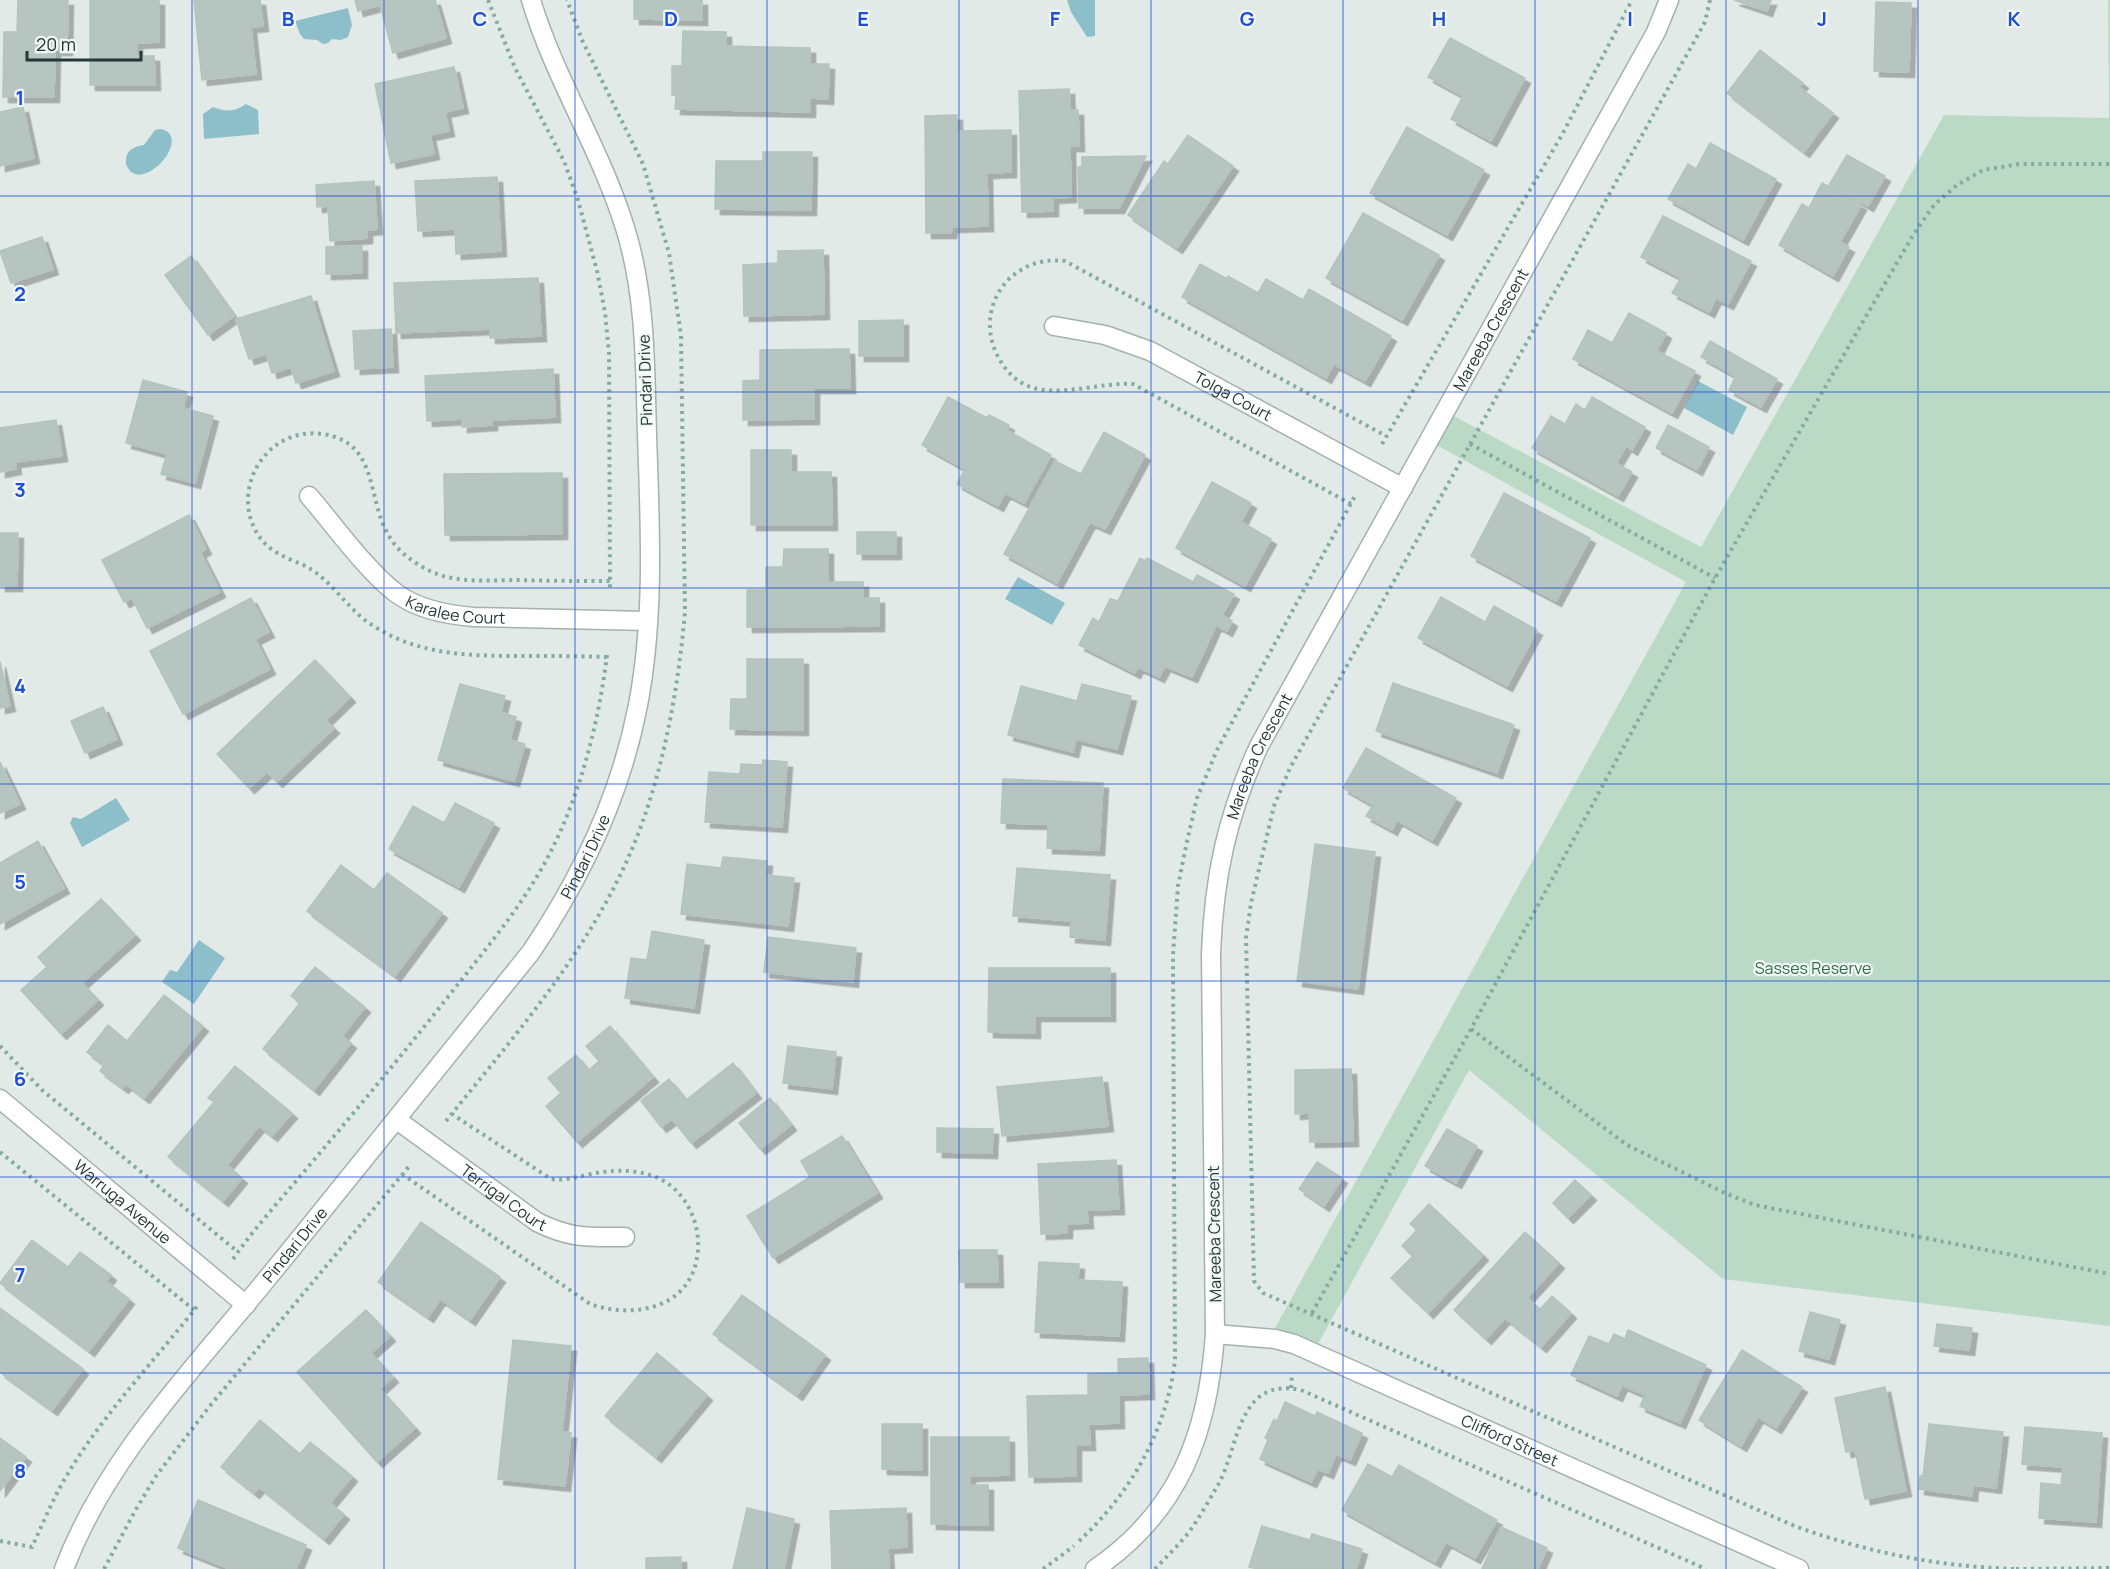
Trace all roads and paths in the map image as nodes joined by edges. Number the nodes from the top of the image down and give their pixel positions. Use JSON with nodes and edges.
{"nodes":[{"id":1,"x":488,"y":0,"type":"edge"},
{"id":2,"x":531,"y":0,"type":"edge"},
{"id":3,"x":1632,"y":0,"type":"edge"},
{"id":4,"x":1669,"y":0,"type":"edge"},
{"id":5,"x":1710,"y":0,"type":"edge"},
{"id":6,"x":2110,"y":164,"type":"edge"},
{"id":7,"x":1054,"y":326,"type":"dead end"},
{"id":8,"x":1386,"y":436,"type":"dead end"},
{"id":9,"x":1470,"y":444,"type":"junction"},
{"id":10,"x":1403,"y":488,"type":"junction"},
{"id":11,"x":1356,"y":494,"type":"dead end"},
{"id":12,"x":309,"y":496,"type":"dead end"},
{"id":13,"x":1351,"y":504,"type":"dead end"},
{"id":14,"x":1714,"y":578,"type":"junction"},
{"id":15,"x":610,"y":591,"type":"dead end"},
{"id":16,"x":647,"y":621,"type":"junction"},
{"id":17,"x":607,"y":651,"type":"dead end"},
{"id":18,"x":1471,"y":1029,"type":"junction"},
{"id":19,"x":0,"y":1046,"type":"edge"},
{"id":20,"x":0,"y":1099,"type":"edge"},
{"id":21,"x":452,"y":1114,"type":"dead end"},
{"id":22,"x":397,"y":1120,"type":"junction"},
{"id":23,"x":446,"y":1122,"type":"dead end"},
{"id":24,"x":0,"y":1152,"type":"edge"},
{"id":25,"x":411,"y":1164,"type":"dead end"},
{"id":26,"x":625,"y":1237,"type":"dead end"},
{"id":27,"x":2110,"y":1274,"type":"edge"},
{"id":28,"x":199,"y":1304,"type":"dead end"},
{"id":29,"x":246,"y":1305,"type":"junction"},
{"id":30,"x":194,"y":1310,"type":"junction"},
{"id":31,"x":1312,"y":1313,"type":"junction"},
{"id":32,"x":1215,"y":1334,"type":"junction"},
{"id":33,"x":1292,"y":1371,"type":"dead end"},
{"id":34,"x":1291,"y":1388,"type":"junction"},
{"id":35,"x":0,"y":1541,"type":"edge"},
{"id":36,"x":2110,"y":1568,"type":"edge"},
{"id":37,"x":64,"y":1569,"type":"edge"},
{"id":38,"x":104,"y":1569,"type":"edge"},
{"id":39,"x":1095,"y":1569,"type":"edge"},
{"id":40,"x":1155,"y":1569,"type":"edge"},
{"id":41,"x":1706,"y":1569,"type":"edge"},
{"id":42,"x":1799,"y":1569,"type":"edge"},
{"id":43,"x":2015,"y":1569,"type":"edge"}],
"edges":[{"from":1,"to":15,"type":"path"},
{"from":2,"to":16,"type":"street","name":"Pindari Drive"},
{"from":3,"to":8,"type":"path"},
{"from":4,"to":10,"type":"street","name":"Mareeba Crescent"},
{"from":5,"to":9,"type":"path"},
{"from":6,"to":14,"type":"path"},
{"from":7,"to":10,"type":"street","name":"Tolga Court"},
{"from":9,"to":14,"type":"path"},
{"from":9,"to":31,"type":"path"},
{"from":10,"to":32,"type":"street","name":"Mareeba Crescent"},
{"from":11,"to":13,"type":"path"},
{"from":12,"to":16,"type":"street","name":"Karalee Court"},
{"from":14,"to":18,"type":"path"},
{"from":16,"to":22,"type":"street","name":"Pindari Drive"},
{"from":17,"to":19,"type":"path"},
{"from":18,"to":27,"type":"path"},
{"from":18,"to":31,"type":"path"},
{"from":20,"to":29,"type":"street","name":"Warruga Avenue"},
{"from":21,"to":23,"type":"path"},
{"from":22,"to":26,"type":"street","name":"Terrigal Court"},
{"from":22,"to":29,"type":"street","name":"Pindari Drive"},
{"from":24,"to":30,"type":"path"},
{"from":25,"to":38,"type":"path"},
{"from":28,"to":30,"type":"path"},
{"from":29,"to":37,"type":"street","name":"Pindari Drive"},
{"from":30,"to":35,"type":"path"},
{"from":31,"to":43,"type":"path"},
{"from":32,"to":39,"type":"street","name":"Mareeba Crescent"},
{"from":32,"to":42,"type":"street","name":"Clifford Street"},
{"from":33,"to":34,"type":"path"},
{"from":34,"to":40,"type":"path"},
{"from":34,"to":41,"type":"path"},
{"from":36,"to":43,"type":"path"}]}
